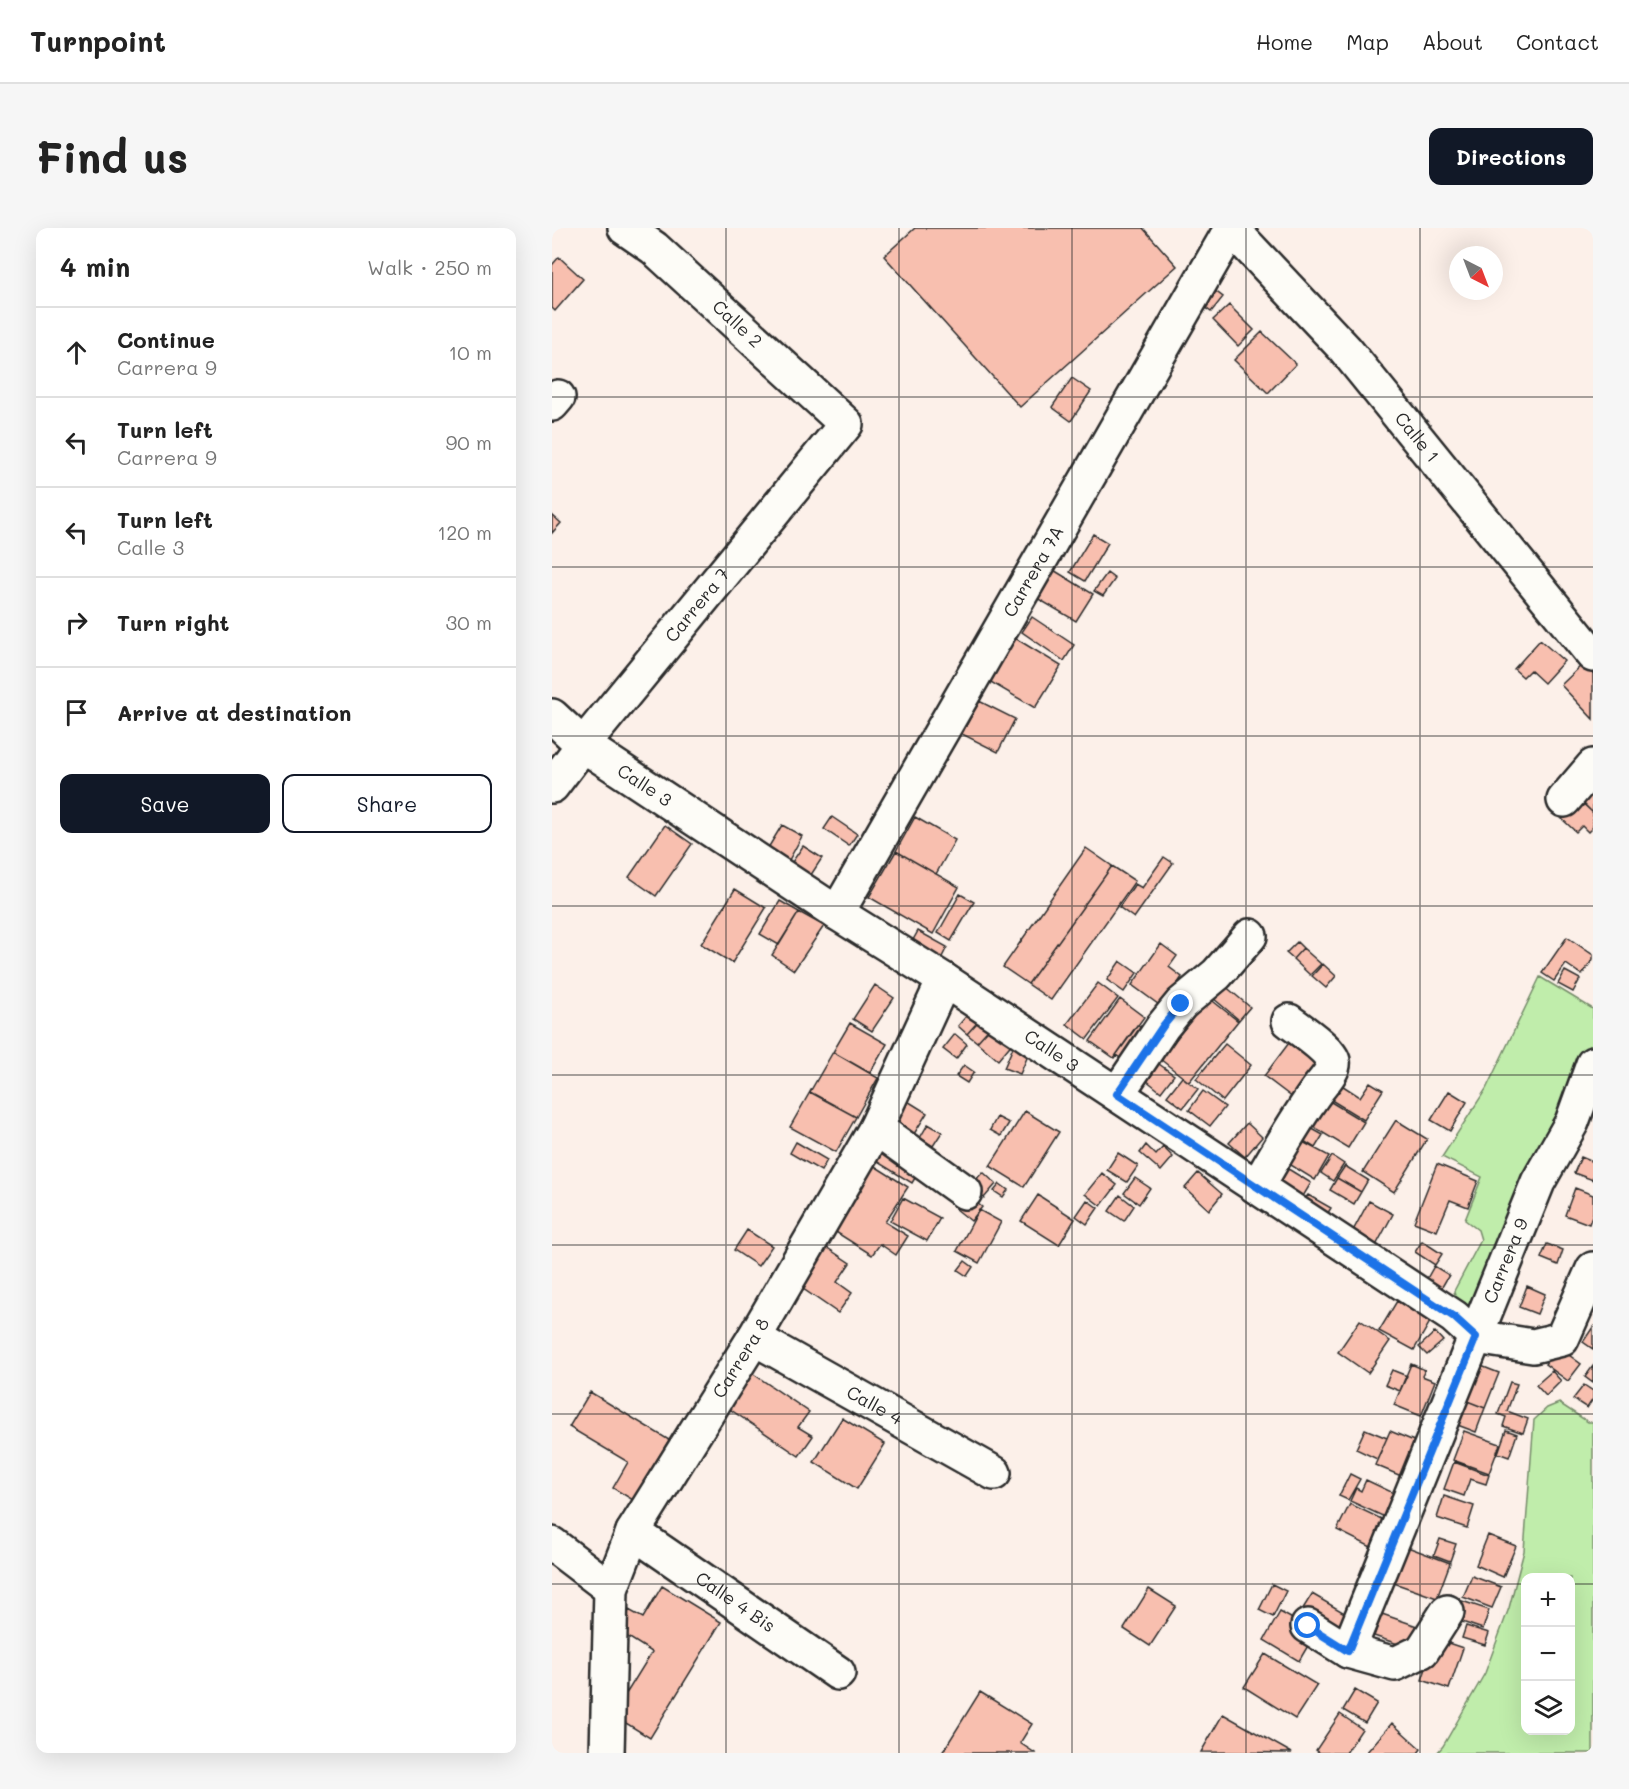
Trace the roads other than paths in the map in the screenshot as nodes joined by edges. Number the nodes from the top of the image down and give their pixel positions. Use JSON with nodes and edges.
{"nodes":[{"id":1,"x":625,"y":228,"type":"edge"},
{"id":2,"x":1231,"y":229,"type":"edge"},
{"id":3,"x":661,"y":238,"type":"edge"},
{"id":4,"x":846,"y":424,"type":"joint"},
{"id":5,"x":1593,"y":655,"type":"edge"},
{"id":6,"x":552,"y":716,"type":"edge"},
{"id":7,"x":583,"y":745,"type":"junction"},
{"id":8,"x":1593,"y":766,"type":"edge"},
{"id":9,"x":552,"y":786,"type":"edge"},
{"id":10,"x":1564,"y":800,"type":"dead end"},
{"id":11,"x":837,"y":913,"type":"junction"},
{"id":12,"x":1250,"y":936,"type":"dead end"},
{"id":13,"x":944,"y":980,"type":"junction"},
{"id":14,"x":1289,"y":1021,"type":"dead end"},
{"id":15,"x":1593,"y":1065,"type":"edge"},
{"id":16,"x":1117,"y":1094,"type":"junction"},
{"id":17,"x":876,"y":1128,"type":"junction"},
{"id":18,"x":1257,"y":1187,"type":"junction"},
{"id":19,"x":965,"y":1192,"type":"dead end"},
{"id":20,"x":1593,"y":1269,"type":"edge"},
{"id":21,"x":1476,"y":1337,"type":"junction"},
{"id":22,"x":754,"y":1338,"type":"junction"},
{"id":23,"x":994,"y":1473,"type":"dead end"},
{"id":24,"x":633,"y":1532,"type":"junction"},
{"id":25,"x":552,"y":1544,"type":"edge"},
{"id":26,"x":611,"y":1588,"type":"junction"},
{"id":27,"x":1447,"y":1612,"type":"dead end"},
{"id":28,"x":1308,"y":1626,"type":"dead end"},
{"id":29,"x":1348,"y":1651,"type":"junction"},
{"id":30,"x":838,"y":1673,"type":"dead end"},
{"id":31,"x":607,"y":1753,"type":"edge"}],
"edges":[{"from":1,"to":3,"type":"street","name":"Calle 2"},
{"from":2,"to":5,"type":"street","name":"Calle 1"},
{"from":2,"to":11,"type":"street","name":"Carrera 7A"},
{"from":3,"to":4,"type":"street","name":"Calle 2"},
{"from":4,"to":7,"type":"street","name":"Carrera 7"},
{"from":6,"to":7,"type":"street","name":"Calle 3"},
{"from":7,"to":9,"type":"street","name":"Carrera 7"},
{"from":7,"to":11,"type":"street","name":"Calle 3"},
{"from":8,"to":10,"type":"street"},
{"from":11,"to":13,"type":"street","name":"Calle 3"},
{"from":12,"to":16,"type":"street"},
{"from":13,"to":16,"type":"street","name":"Calle 3"},
{"from":13,"to":17,"type":"street","name":"Carrera 8"},
{"from":14,"to":18,"type":"street"},
{"from":15,"to":21,"type":"street","name":"Carrera 9"},
{"from":16,"to":18,"type":"street","name":"Calle 3"},
{"from":17,"to":19,"type":"street"},
{"from":17,"to":22,"type":"street","name":"Carrera 8"},
{"from":18,"to":21,"type":"street","name":"Calle 3"},
{"from":20,"to":21,"type":"street"},
{"from":21,"to":29,"type":"street","name":"Carrera 9"},
{"from":22,"to":23,"type":"street","name":"Calle 4"},
{"from":22,"to":24,"type":"street","name":"Carrera 8"},
{"from":24,"to":26,"type":"street","name":"Carrera 8"},
{"from":24,"to":30,"type":"street","name":"Calle 4 Bis"},
{"from":25,"to":26,"type":"street"},
{"from":26,"to":31,"type":"street","name":"Carrera 8"},
{"from":27,"to":29,"type":"street"},
{"from":28,"to":29,"type":"street"}]}
